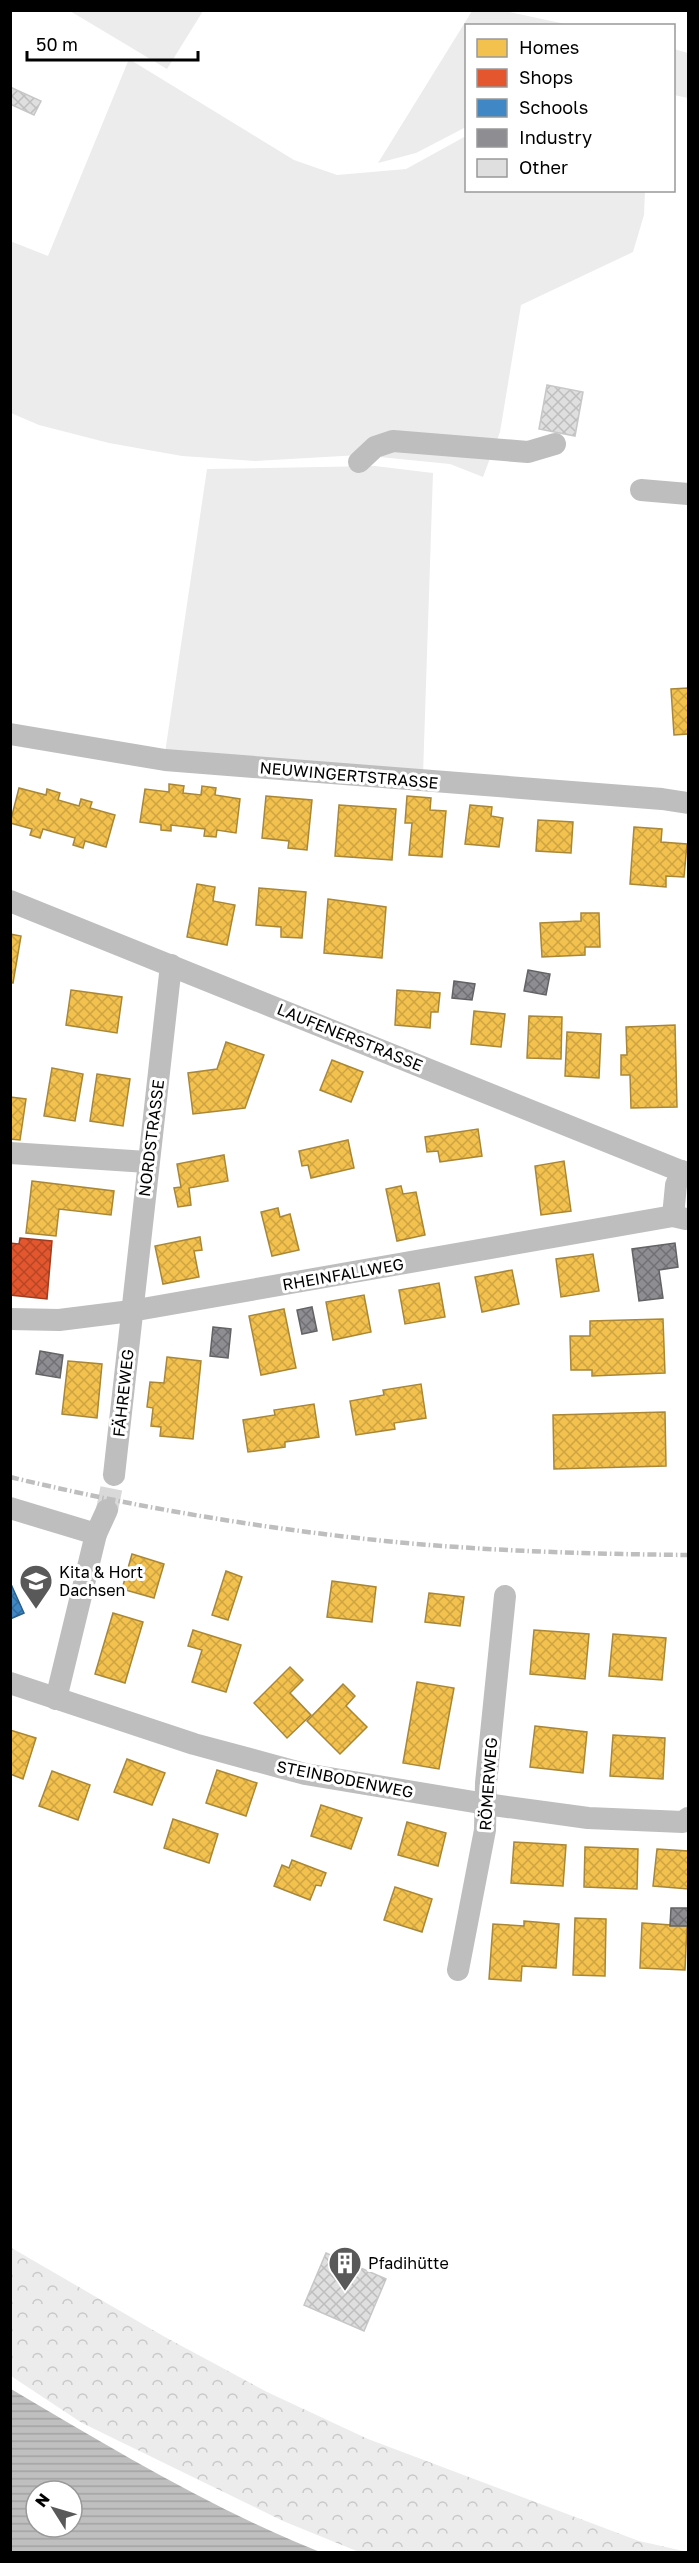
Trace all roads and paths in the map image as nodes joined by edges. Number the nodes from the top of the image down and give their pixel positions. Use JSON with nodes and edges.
{"nodes":[{"id":1,"x":555,"y":444,"type":"dead end"},
{"id":2,"x":359,"y":462,"type":"dead end"},
{"id":3,"x":642,"y":490,"type":"dead end"},
{"id":4,"x":688,"y":494,"type":"edge"},
{"id":5,"x":10,"y":734,"type":"edge"},
{"id":6,"x":688,"y":803,"type":"edge"},
{"id":7,"x":10,"y":901,"type":"edge"},
{"id":8,"x":171,"y":964,"type":"junction"},
{"id":9,"x":10,"y":1153,"type":"edge"},
{"id":10,"x":147,"y":1162,"type":"junction"},
{"id":11,"x":685,"y":1173,"type":"edge"},
{"id":12,"x":681,"y":1217,"type":"edge"},
{"id":13,"x":131,"y":1311,"type":"junction"},
{"id":14,"x":10,"y":1319,"type":"edge"},
{"id":15,"x":114,"y":1475,"type":"tunnel mouth"},
{"id":16,"x":10,"y":1508,"type":"edge"},
{"id":17,"x":107,"y":1510,"type":"tunnel mouth"},
{"id":18,"x":96,"y":1534,"type":"junction"},
{"id":19,"x":505,"y":1596,"type":"dead end"},
{"id":20,"x":10,"y":1683,"type":"edge"},
{"id":21,"x":56,"y":1699,"type":"junction"},
{"id":22,"x":486,"y":1804,"type":"junction"},
{"id":23,"x":688,"y":1818,"type":"edge"},
{"id":24,"x":458,"y":1970,"type":"dead end"}],
"edges":[{"from":1,"to":2,"type":"street"},
{"from":3,"to":4,"type":"street"},
{"from":5,"to":6,"type":"street","name":"NEUWINGERTSTRASSE"},
{"from":7,"to":8,"type":"street","name":"LAUFENERSTRASSE"},
{"from":8,"to":10,"type":"street","name":"NORDSTRASSE"},
{"from":8,"to":11,"type":"street","name":"LAUFENERSTRASSE"},
{"from":9,"to":10,"type":"street"},
{"from":10,"to":13,"type":"street","name":"NORDSTRASSE"},
{"from":11,"to":12,"type":"street","name":"RHEINFALLWEG"},
{"from":12,"to":13,"type":"street","name":"RHEINFALLWEG"},
{"from":13,"to":14,"type":"street","name":"RHEINFALLWEG"},
{"from":13,"to":15,"type":"street","name":"FÄHREWEG"},
{"from":16,"to":18,"type":"street"},
{"from":17,"to":18,"type":"street"},
{"from":18,"to":21,"type":"street"},
{"from":19,"to":22,"type":"street","name":"RÖMERWEG"},
{"from":20,"to":21,"type":"street","name":"STEINBODENWEG"},
{"from":21,"to":22,"type":"street","name":"STEINBODENWEG"},
{"from":22,"to":23,"type":"street","name":"STEINBODENWEG"},
{"from":22,"to":24,"type":"street","name":"RÖMERWEG"}]}
